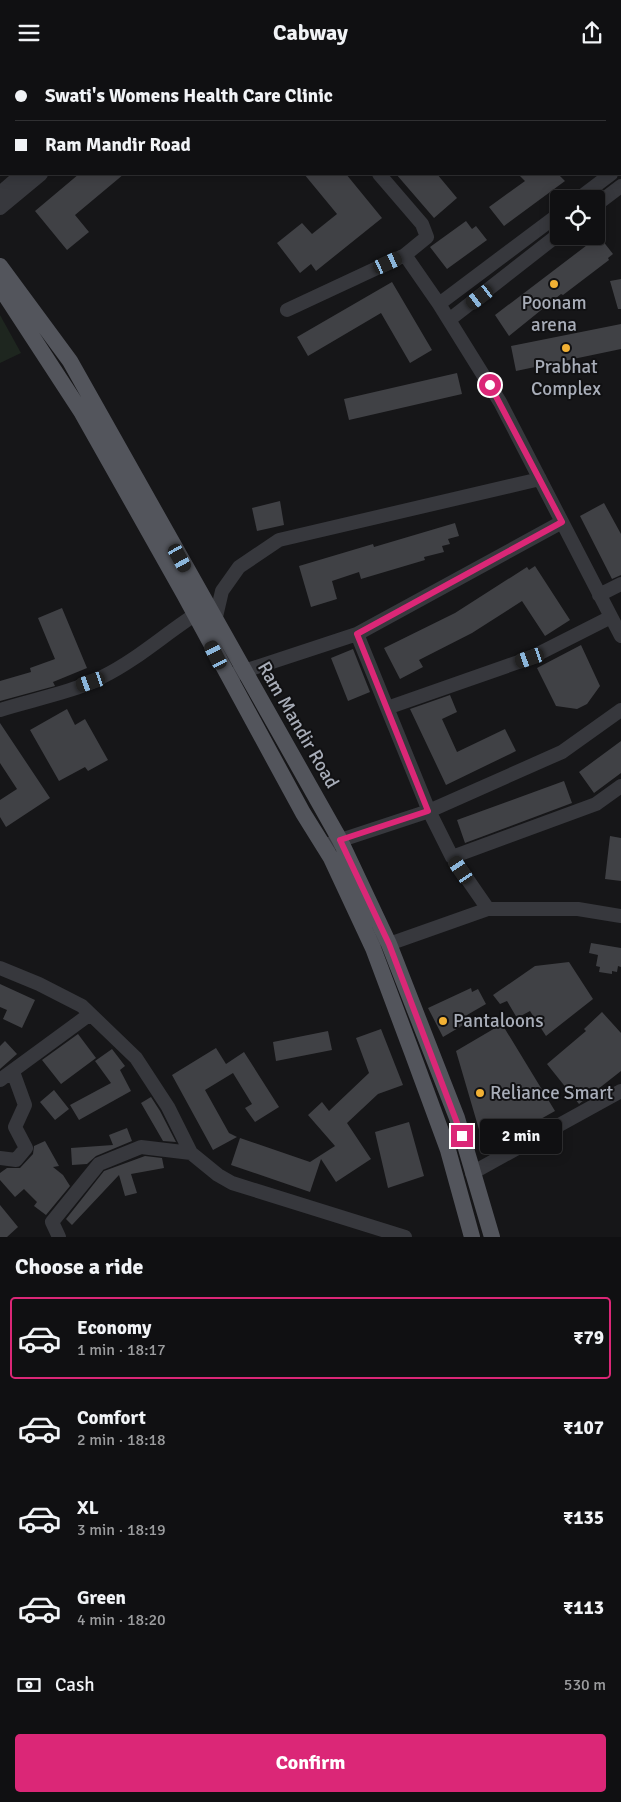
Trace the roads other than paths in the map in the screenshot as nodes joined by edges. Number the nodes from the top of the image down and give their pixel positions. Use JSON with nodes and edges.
{"nodes":[{"id":1,"x":21,"y":175,"type":"edge"},
{"id":2,"x":40,"y":175,"type":"edge"},
{"id":3,"x":380,"y":175,"type":"edge"},
{"id":4,"x":610,"y":175,"type":"edge"},
{"id":5,"x":621,"y":186,"type":"edge"},
{"id":6,"x":590,"y":190,"type":"edge"},
{"id":7,"x":0,"y":193,"type":"edge"},
{"id":8,"x":605,"y":198,"type":"edge"},
{"id":9,"x":0,"y":208,"type":"edge"},
{"id":10,"x":550,"y":221,"type":"edge"},
{"id":11,"x":550,"y":241,"type":"edge"},
{"id":12,"x":405,"y":255,"type":"junction"},
{"id":13,"x":0,"y":266,"type":"edge"},
{"id":14,"x":0,"y":287,"type":"edge"},
{"id":15,"x":439,"y":305,"type":"junction"},
{"id":16,"x":287,"y":310,"type":"dead end"},
{"id":17,"x":449,"y":320,"type":"junction"},
{"id":18,"x":540,"y":479,"type":"junction"},
{"id":19,"x":562,"y":522,"type":"junction"},
{"id":20,"x":621,"y":584,"type":"edge"},
{"id":21,"x":600,"y":595,"type":"junction"},
{"id":22,"x":206,"y":614,"type":"junction"},
{"id":23,"x":611,"y":617,"type":"junction"},
{"id":24,"x":357,"y":634,"type":"junction"},
{"id":25,"x":621,"y":636,"type":"edge"},
{"id":26,"x":244,"y":670,"type":"junction"},
{"id":27,"x":229,"y":678,"type":"junction"},
{"id":28,"x":387,"y":708,"type":"junction"},
{"id":29,"x":0,"y":710,"type":"edge"},
{"id":30,"x":621,"y":711,"type":"edge"},
{"id":31,"x":621,"y":786,"type":"edge"},
{"id":32,"x":428,"y":811,"type":"junction"},
{"id":33,"x":340,"y":840,"type":"junction"},
{"id":34,"x":324,"y":846,"type":"junction"},
{"id":35,"x":452,"y":857,"type":"junction"},
{"id":36,"x":488,"y":909,"type":"junction"},
{"id":37,"x":621,"y":916,"type":"edge"},
{"id":38,"x":389,"y":944,"type":"junction"},
{"id":39,"x":0,"y":968,"type":"edge"},
{"id":40,"x":90,"y":1014,"type":"junction"},
{"id":41,"x":13,"y":1072,"type":"junction"},
{"id":42,"x":0,"y":1080,"type":"edge"},
{"id":43,"x":621,"y":1091,"type":"edge"},
{"id":44,"x":191,"y":1153,"type":"junction"},
{"id":45,"x":0,"y":1158,"type":"edge"},
{"id":46,"x":472,"y":1173,"type":"junction"},
{"id":47,"x":59,"y":1237,"type":"edge"},
{"id":48,"x":405,"y":1237,"type":"edge"},
{"id":49,"x":472,"y":1237,"type":"edge"},
{"id":50,"x":492,"y":1237,"type":"edge"}],
"edges":[{"from":1,"to":7,"type":"street"},
{"from":2,"to":9,"type":"street"},
{"from":3,"to":12,"type":"street"},
{"from":4,"to":6,"type":"street"},
{"from":5,"to":8,"type":"street"},
{"from":10,"to":15,"type":"street"},
{"from":11,"to":17,"type":"street"},
{"from":12,"to":15,"type":"street"},
{"from":12,"to":16,"type":"street"},
{"from":13,"to":22,"type":"main road","name":"Ram Mandir Road"},
{"from":14,"to":22,"type":"main road"},
{"from":15,"to":17,"type":"street"},
{"from":17,"to":18,"type":"street"},
{"from":18,"to":19,"type":"street"},
{"from":18,"to":22,"type":"street"},
{"from":19,"to":21,"type":"street"},
{"from":19,"to":24,"type":"street"},
{"from":20,"to":21,"type":"street"},
{"from":21,"to":23,"type":"street"},
{"from":22,"to":26,"type":"main road","name":"Ram Mandir Road"},
{"from":22,"to":27,"type":"main road"},
{"from":22,"to":29,"type":"street"},
{"from":23,"to":25,"type":"street"},
{"from":23,"to":28,"type":"street"},
{"from":24,"to":26,"type":"street"},
{"from":24,"to":28,"type":"street"},
{"from":26,"to":27,"type":"street"},
{"from":26,"to":33,"type":"main road","name":"Ram Mandir Road"},
{"from":27,"to":34,"type":"main road"},
{"from":28,"to":32,"type":"street"},
{"from":30,"to":32,"type":"street"},
{"from":31,"to":35,"type":"street"},
{"from":32,"to":33,"type":"street"},
{"from":32,"to":35,"type":"street"},
{"from":33,"to":34,"type":"street"},
{"from":33,"to":38,"type":"main road","name":"Ram Mandir Road"},
{"from":34,"to":49,"type":"main road"},
{"from":35,"to":36,"type":"street"},
{"from":36,"to":37,"type":"street"},
{"from":36,"to":38,"type":"street"},
{"from":38,"to":46,"type":"main road","name":"Ram Mandir Road"},
{"from":39,"to":40,"type":"street"},
{"from":40,"to":41,"type":"street"},
{"from":40,"to":44,"type":"street"},
{"from":41,"to":42,"type":"street"},
{"from":41,"to":45,"type":"street"},
{"from":43,"to":46,"type":"street"},
{"from":44,"to":47,"type":"street"},
{"from":44,"to":48,"type":"street"},
{"from":46,"to":50,"type":"main road","name":"Ram Mandir Road"}]}
